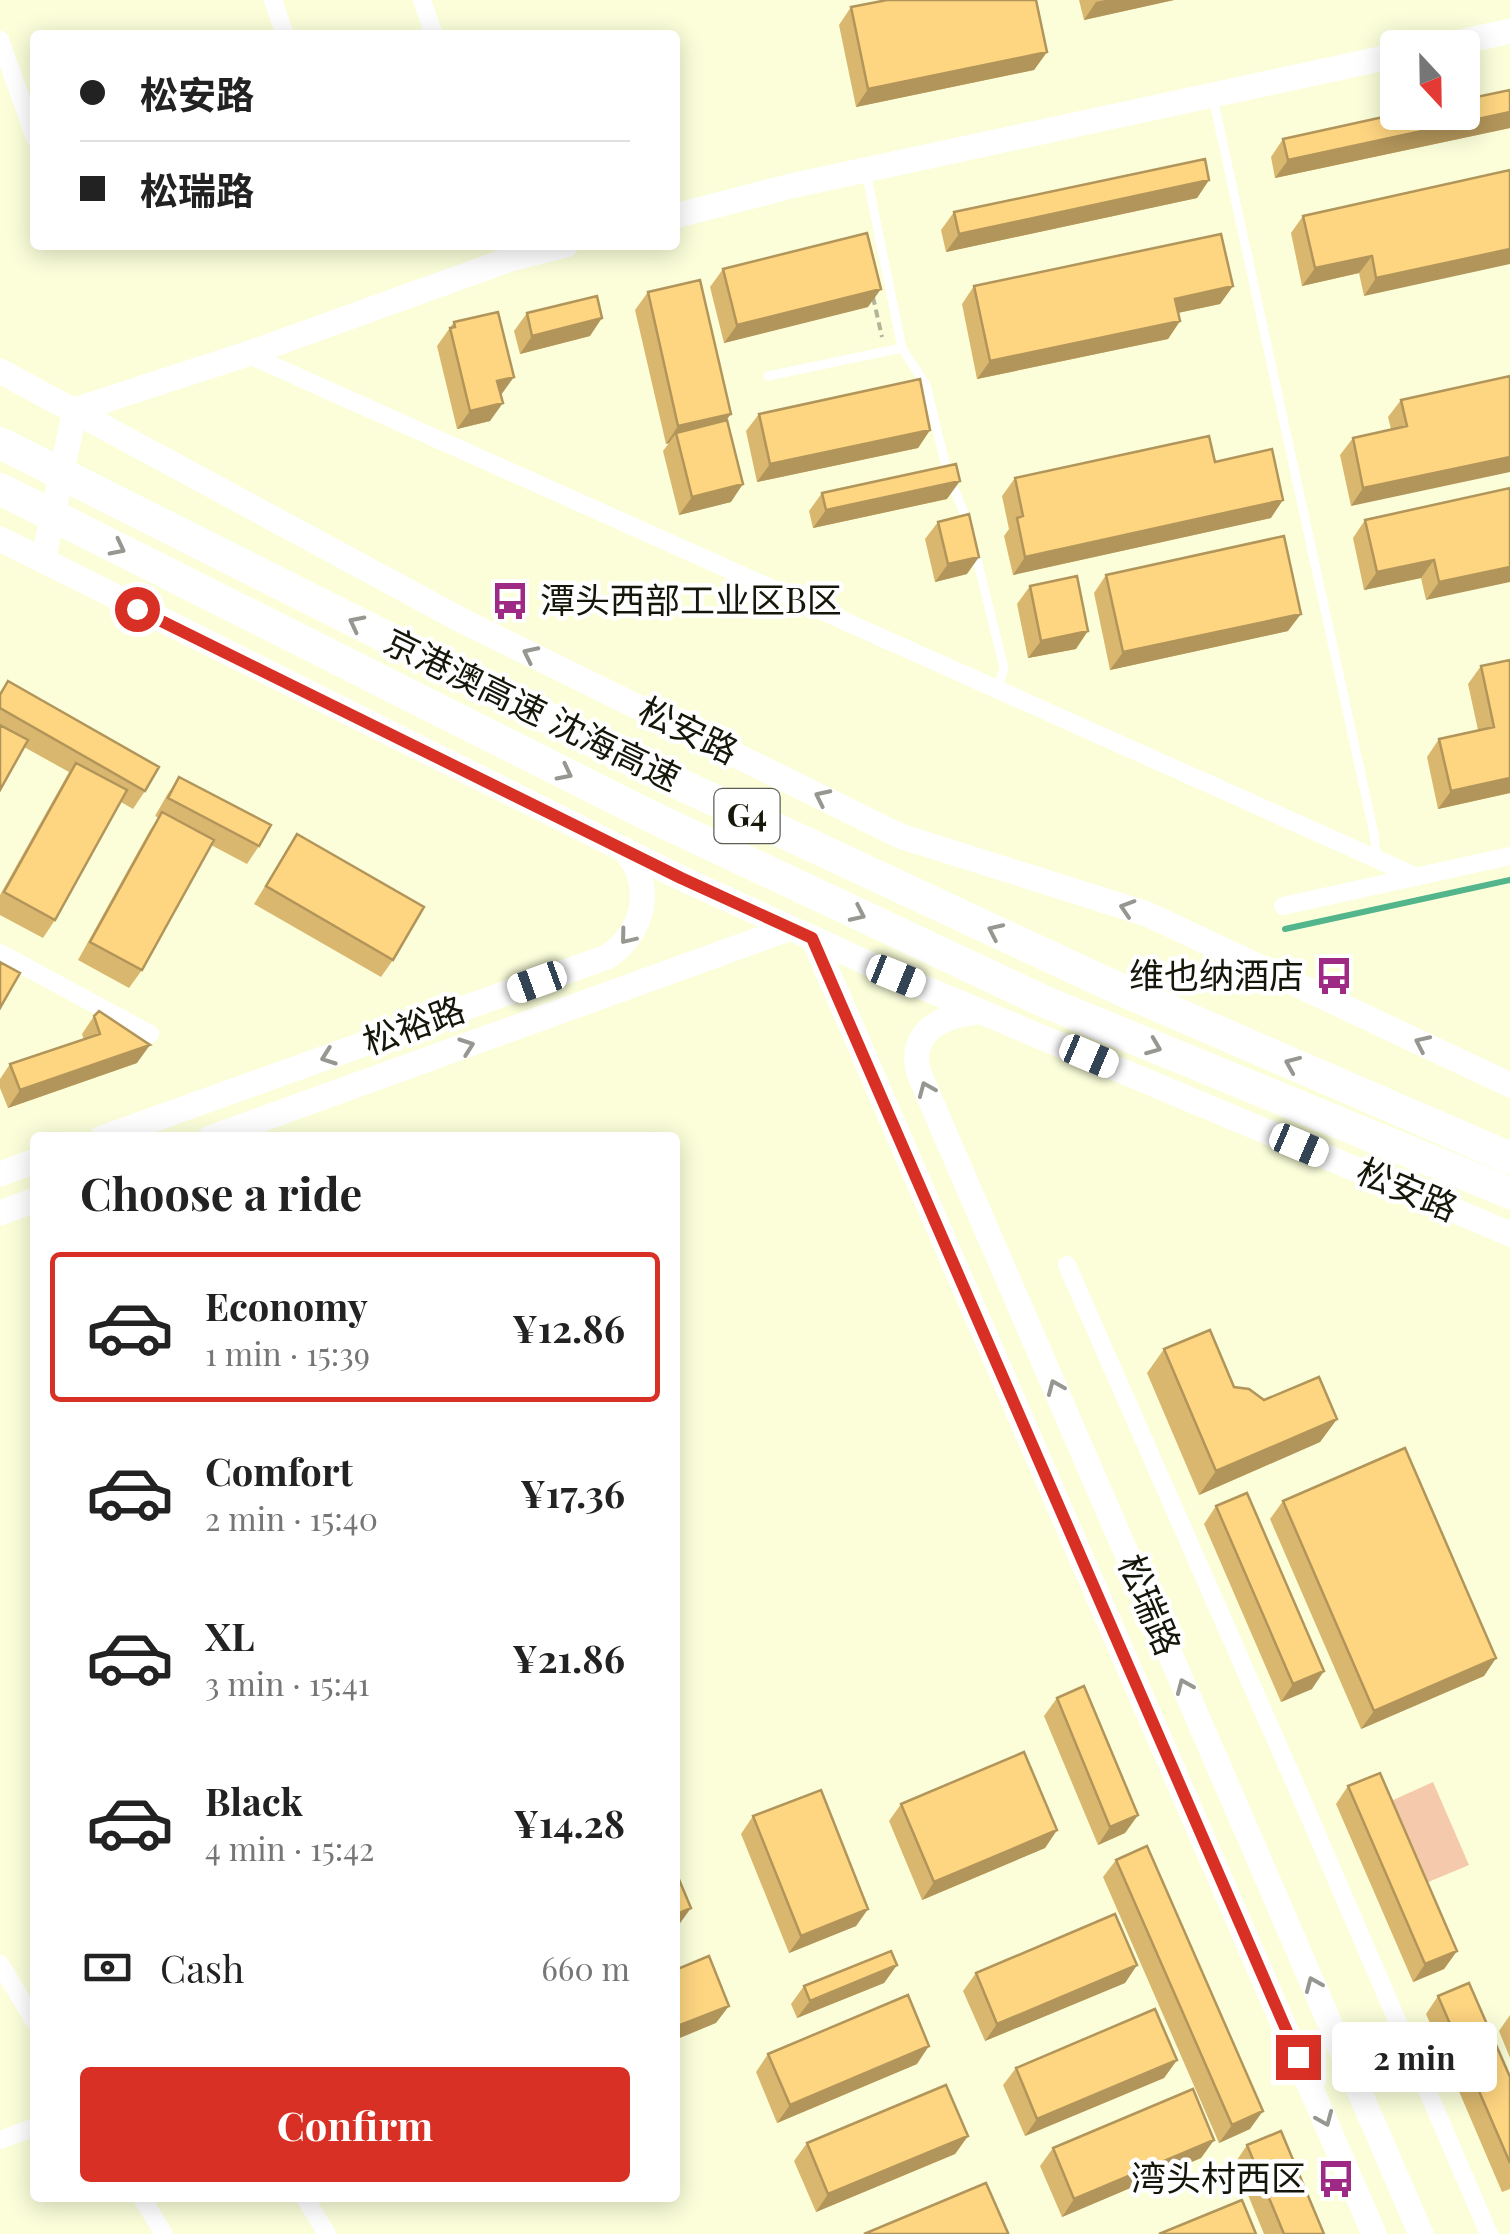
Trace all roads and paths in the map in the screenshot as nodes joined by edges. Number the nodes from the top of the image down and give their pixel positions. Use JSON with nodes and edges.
{"nodes":[{"id":1,"x":273,"y":0,"type":"edge"},
{"id":2,"x":422,"y":0,"type":"edge"},
{"id":3,"x":282,"y":30,"type":"edge"},
{"id":4,"x":432,"y":30,"type":"edge"},
{"id":5,"x":1510,"y":31,"type":"edge"},
{"id":6,"x":1480,"y":38,"type":"edge"},
{"id":7,"x":0,"y":40,"type":"edge"},
{"id":8,"x":1380,"y":60,"type":"edge"},
{"id":9,"x":1212,"y":95,"type":"junction"},
{"id":10,"x":30,"y":124,"type":"edge"},
{"id":11,"x":866,"y":170,"type":"junction"},
{"id":12,"x":680,"y":215,"type":"edge"},
{"id":13,"x":505,"y":253,"type":"edge"},
{"id":14,"x":872,"y":288,"type":"edge"},
{"id":15,"x":882,"y":337,"type":"dead end"},
{"id":16,"x":902,"y":348,"type":"junction"},
{"id":17,"x":247,"y":354,"type":"junction"},
{"id":18,"x":0,"y":372,"type":"edge"},
{"id":19,"x":768,"y":376,"type":"dead end"},
{"id":20,"x":75,"y":410,"type":"junction"},
{"id":21,"x":0,"y":443,"type":"edge"},
{"id":22,"x":0,"y":489,"type":"edge"},
{"id":23,"x":0,"y":539,"type":"edge"},
{"id":24,"x":42,"y":561,"type":"junction"},
{"id":25,"x":997,"y":689,"type":"junction"},
{"id":26,"x":624,"y":849,"type":"junction"},
{"id":27,"x":1510,"y":856,"type":"edge"},
{"id":28,"x":1377,"y":859,"type":"junction"},
{"id":29,"x":1417,"y":877,"type":"junction"},
{"id":30,"x":1283,"y":906,"type":"dead end"},
{"id":31,"x":802,"y":932,"type":"junction"},
{"id":32,"x":0,"y":953,"type":"edge"},
{"id":33,"x":984,"y":1012,"type":"junction"},
{"id":34,"x":150,"y":1034,"type":"dead end"},
{"id":35,"x":1510,"y":1086,"type":"edge"},
{"id":36,"x":119,"y":1132,"type":"edge"},
{"id":37,"x":227,"y":1132,"type":"edge"},
{"id":38,"x":1510,"y":1158,"type":"edge"},
{"id":39,"x":30,"y":1163,"type":"edge"},
{"id":40,"x":0,"y":1174,"type":"edge"},
{"id":41,"x":1510,"y":1193,"type":"edge"},
{"id":42,"x":30,"y":1202,"type":"edge"},
{"id":43,"x":0,"y":1213,"type":"edge"},
{"id":44,"x":1510,"y":1234,"type":"edge"},
{"id":45,"x":1066,"y":1265,"type":"dead end"},
{"id":46,"x":0,"y":1964,"type":"edge"},
{"id":47,"x":30,"y":2014,"type":"edge"},
{"id":48,"x":30,"y":2129,"type":"edge"},
{"id":49,"x":0,"y":2140,"type":"edge"},
{"id":50,"x":144,"y":2202,"type":"edge"},
{"id":51,"x":307,"y":2202,"type":"edge"},
{"id":52,"x":160,"y":2233,"type":"edge"},
{"id":53,"x":327,"y":2234,"type":"edge"},
{"id":54,"x":1374,"y":2234,"type":"edge"},
{"id":55,"x":1421,"y":2234,"type":"edge"},
{"id":56,"x":1489,"y":2234,"type":"edge"}],
"edges":[{"from":1,"to":3,"type":"street"},
{"from":2,"to":4,"type":"street"},
{"from":5,"to":6,"type":"street"},
{"from":7,"to":10,"type":"street"},
{"from":8,"to":9,"type":"street"},
{"from":9,"to":11,"type":"street"},
{"from":9,"to":28,"type":"lane"},
{"from":11,"to":12,"type":"street"},
{"from":11,"to":16,"type":"lane"},
{"from":13,"to":17,"type":"street"},
{"from":14,"to":15,"type":"path"},
{"from":16,"to":19,"type":"lane"},
{"from":16,"to":25,"type":"lane"},
{"from":17,"to":20,"type":"street"},
{"from":17,"to":25,"type":"street"},
{"from":18,"to":20,"type":"street","name":"松安路"},
{"from":20,"to":24,"type":"street"},
{"from":35,"to":20,"type":"street","name":"松安路","one_way":true},
{"from":38,"to":21,"type":"highway","name":"京港澳高速 沈海高速","number":"G4","one_way":true},
{"from":22,"to":41,"type":"highway","name":"京港澳高速 沈海高速","number":"G4","one_way":true},
{"from":23,"to":24,"type":"street","name":"松安路"},
{"from":24,"to":26,"type":"street","name":"松安路"},
{"from":25,"to":28,"type":"street"},
{"from":26,"to":31,"type":"street","name":"松安路"},
{"from":26,"to":36,"type":"street","name":"松裕路","one_way":true},
{"from":27,"to":29,"type":"street"},
{"from":28,"to":29,"type":"street"},
{"from":29,"to":30,"type":"street"},
{"from":31,"to":33,"type":"street","name":"松安路"},
{"from":37,"to":31,"type":"street","name":"松裕路","one_way":true},
{"from":31,"to":54,"type":"street","name":"松瑞路","one_way":true},
{"from":32,"to":34,"type":"street"},
{"from":33,"to":44,"type":"street","name":"松安路"},
{"from":55,"to":33,"type":"street","name":"松瑞路","one_way":true},
{"from":39,"to":40,"type":"street"},
{"from":42,"to":43,"type":"street"},
{"from":45,"to":56,"type":"street"},
{"from":46,"to":47,"type":"street"},
{"from":48,"to":49,"type":"street"},
{"from":50,"to":52,"type":"street"},
{"from":51,"to":53,"type":"street"}]}
